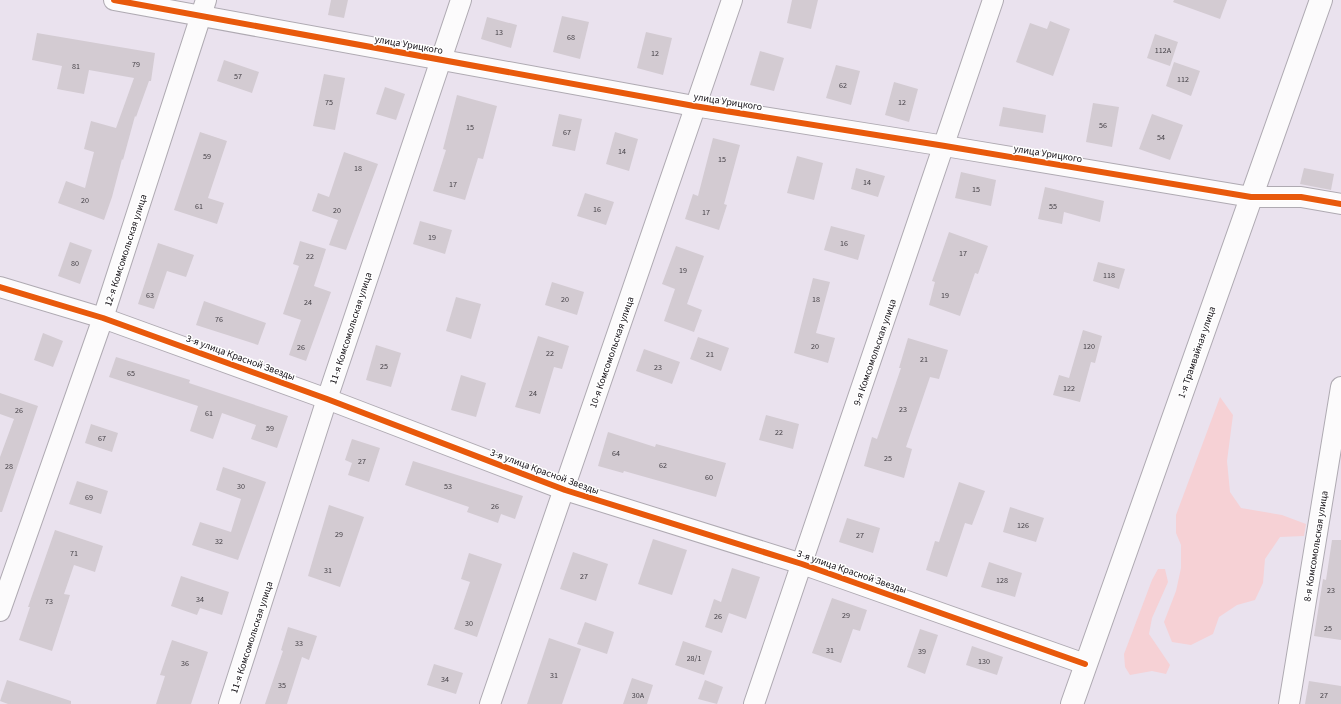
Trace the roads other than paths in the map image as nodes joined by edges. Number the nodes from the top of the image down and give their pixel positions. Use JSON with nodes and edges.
{"nodes":[{"id":1,"x":114,"y":0,"type":"edge"},
{"id":2,"x":461,"y":0,"type":"edge"},
{"id":3,"x":732,"y":0,"type":"edge"},
{"id":4,"x":993,"y":0,"type":"edge"},
{"id":5,"x":1321,"y":0,"type":"edge"},
{"id":6,"x":204,"y":8,"type":"edge"},
{"id":7,"x":440,"y":60,"type":"junction"},
{"id":8,"x":694,"y":106,"type":"junction"},
{"id":9,"x":945,"y":146,"type":"junction"},
{"id":10,"x":1251,"y":197,"type":"junction"},
{"id":11,"x":1341,"y":204,"type":"edge"},
{"id":12,"x":0,"y":287,"type":"edge"},
{"id":13,"x":103,"y":318,"type":"junction"},
{"id":14,"x":1341,"y":387,"type":"edge"},
{"id":15,"x":327,"y":399,"type":"junction"},
{"id":16,"x":565,"y":490,"type":"junction"},
{"id":17,"x":802,"y":564,"type":"junction"},
{"id":18,"x":0,"y":611,"type":"edge"},
{"id":19,"x":1085,"y":664,"type":"junction"},
{"id":20,"x":229,"y":704,"type":"edge"},
{"id":21,"x":490,"y":704,"type":"edge"},
{"id":22,"x":754,"y":704,"type":"edge"},
{"id":23,"x":1072,"y":704,"type":"edge"},
{"id":24,"x":1289,"y":704,"type":"edge"}],
"edges":[{"from":1,"to":6,"type":"street","name":"улица Урицкого"},
{"from":2,"to":7,"type":"street","name":"11-я Комсомольская улица"},
{"from":3,"to":8,"type":"street","name":"10-я Комсомольская улица"},
{"from":4,"to":9,"type":"street","name":"9-я Комсомольская улица"},
{"from":5,"to":10,"type":"main road","name":"1-я Трамвайная улица"},
{"from":6,"to":7,"type":"street","name":"улица Урицкого"},
{"from":6,"to":13,"type":"street","name":"12-я Комсомольская улица"},
{"from":7,"to":8,"type":"street","name":"улица Урицкого"},
{"from":7,"to":15,"type":"street","name":"11-я Комсомольская улица"},
{"from":8,"to":9,"type":"street","name":"улица Урицкого"},
{"from":8,"to":16,"type":"street","name":"10-я Комсомольская улица"},
{"from":9,"to":10,"type":"street","name":"улица Урицкого"},
{"from":9,"to":17,"type":"street","name":"9-я Комсомольская улица"},
{"from":10,"to":11,"type":"street","name":"улица Урицкого"},
{"from":10,"to":19,"type":"main road","name":"1-я Трамвайная улица"},
{"from":12,"to":13,"type":"street","name":"3-я улица Красной Звезды"},
{"from":13,"to":15,"type":"street","name":"3-я улица Красной Звезды"},
{"from":13,"to":18,"type":"street","name":"12-я Комсомольская улица"},
{"from":14,"to":24,"type":"street","name":"8-я Комсомольская улица"},
{"from":15,"to":16,"type":"street","name":"3-я улица Красной Звезды"},
{"from":15,"to":20,"type":"street","name":"11-я Комсомольская улица"},
{"from":16,"to":17,"type":"street","name":"3-я улица Красной Звезды"},
{"from":16,"to":21,"type":"street","name":"10-я Комсомольская улица"},
{"from":17,"to":19,"type":"street","name":"3-я улица Красной Звезды"},
{"from":17,"to":22,"type":"street","name":"9-я Комсомольская улица"},
{"from":19,"to":23,"type":"main road","name":"1-я Трамвайная улица"}]}
